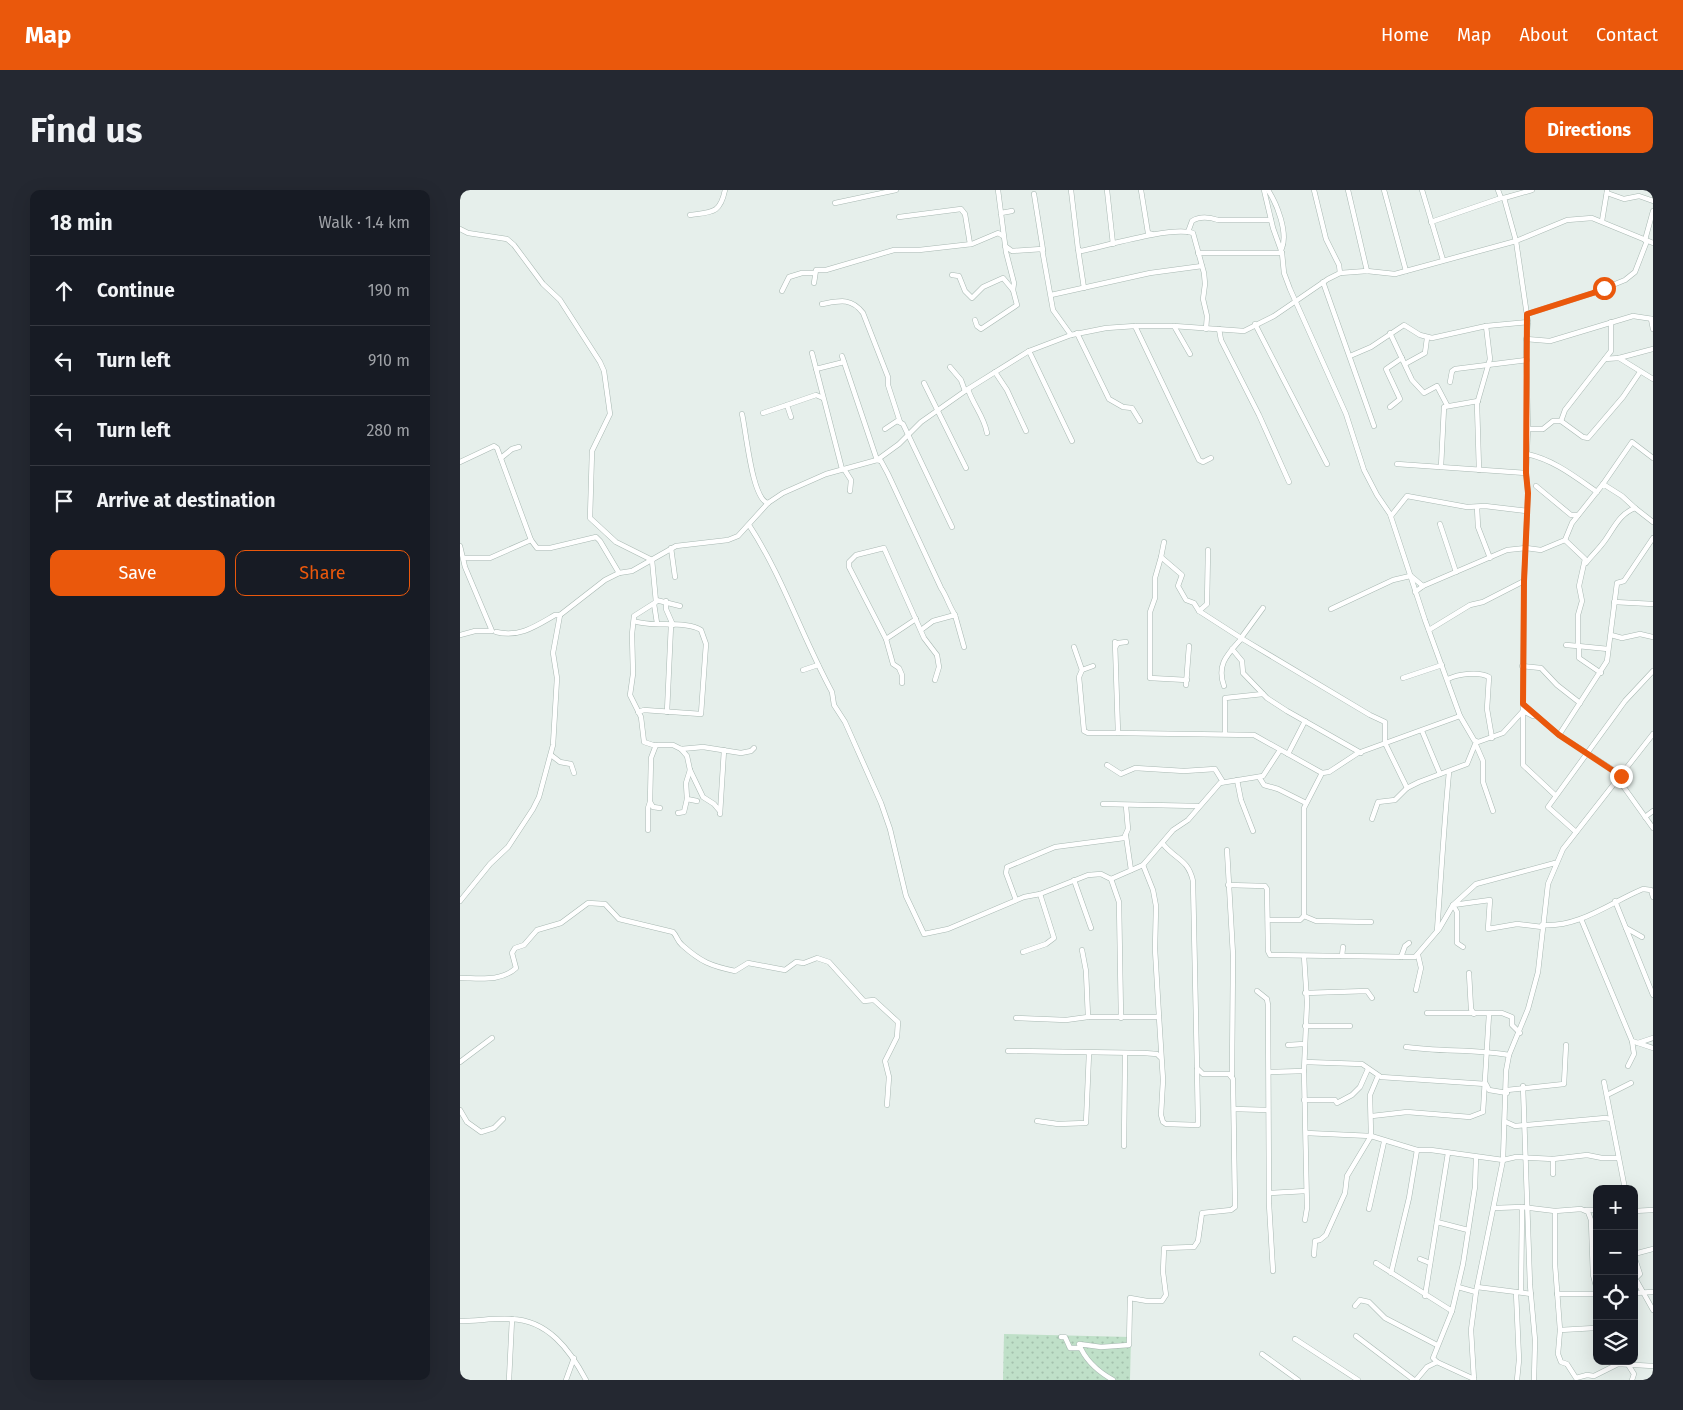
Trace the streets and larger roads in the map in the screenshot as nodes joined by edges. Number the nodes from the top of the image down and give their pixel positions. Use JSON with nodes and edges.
{"nodes":[{"id":1,"x":725,"y":190,"type":"edge"},
{"id":2,"x":896,"y":190,"type":"edge"},
{"id":3,"x":998,"y":190,"type":"edge"},
{"id":4,"x":1070,"y":190,"type":"edge"},
{"id":5,"x":1107,"y":190,"type":"edge"},
{"id":6,"x":1141,"y":190,"type":"edge"},
{"id":7,"x":1266,"y":190,"type":"edge"},
{"id":8,"x":1314,"y":190,"type":"edge"},
{"id":9,"x":1348,"y":190,"type":"edge"},
{"id":10,"x":1384,"y":190,"type":"edge"},
{"id":11,"x":1422,"y":190,"type":"edge"},
{"id":12,"x":1498,"y":190,"type":"edge"},
{"id":13,"x":1507,"y":190,"type":"edge"},
{"id":14,"x":1532,"y":190,"type":"edge"},
{"id":15,"x":1607,"y":191,"type":"edge"},
{"id":16,"x":1034,"y":194,"type":"dead end"},
{"id":17,"x":1504,"y":198,"type":"junction"},
{"id":18,"x":1653,"y":201,"type":"edge"},
{"id":19,"x":835,"y":203,"type":"dead end"},
{"id":20,"x":1012,"y":210,"type":"dead end"},
{"id":21,"x":1653,"y":211,"type":"edge"},
{"id":22,"x":1001,"y":213,"type":"junction"},
{"id":23,"x":690,"y":215,"type":"dead end"},
{"id":24,"x":899,"y":217,"type":"dead end"},
{"id":25,"x":1270,"y":218,"type":"junction"},
{"id":26,"x":1602,"y":221,"type":"junction"},
{"id":27,"x":1431,"y":222,"type":"junction"},
{"id":28,"x":460,"y":229,"type":"edge"},
{"id":29,"x":1188,"y":232,"type":"junction"},
{"id":30,"x":1154,"y":234,"type":"junction"},
{"id":31,"x":1003,"y":236,"type":"junction"},
{"id":32,"x":1646,"y":240,"type":"junction"},
{"id":33,"x":1516,"y":241,"type":"junction"},
{"id":34,"x":1653,"y":243,"type":"edge"},
{"id":35,"x":970,"y":244,"type":"junction"},
{"id":36,"x":1113,"y":244,"type":"junction"},
{"id":37,"x":1005,"y":246,"type":"junction"},
{"id":38,"x":1078,"y":249,"type":"junction"},
{"id":39,"x":1282,"y":251,"type":"junction"},
{"id":40,"x":1044,"y":252,"type":"junction"},
{"id":41,"x":1198,"y":253,"type":"junction"},
{"id":42,"x":1443,"y":260,"type":"junction"},
{"id":43,"x":1202,"y":266,"type":"junction"},
{"id":44,"x":1367,"y":271,"type":"junction"},
{"id":45,"x":1406,"y":271,"type":"junction"},
{"id":46,"x":814,"y":273,"type":"junction"},
{"id":47,"x":1340,"y":273,"type":"junction"},
{"id":48,"x":952,"y":274,"type":"dead end"},
{"id":49,"x":1323,"y":282,"type":"junction"},
{"id":50,"x":814,"y":283,"type":"dead end"},
{"id":51,"x":1084,"y":288,"type":"junction"},
{"id":52,"x":1013,"y":290,"type":"junction"},
{"id":53,"x":782,"y":291,"type":"dead end"},
{"id":54,"x":1051,"y":296,"type":"junction"},
{"id":55,"x":1296,"y":300,"type":"junction"},
{"id":56,"x":822,"y":304,"type":"dead end"},
{"id":57,"x":1527,"y":314,"type":"junction"},
{"id":58,"x":1652,"y":319,"type":"edge"},
{"id":59,"x":975,"y":320,"type":"dead end"},
{"id":60,"x":1528,"y":322,"type":"junction"},
{"id":61,"x":1611,"y":322,"type":"junction"},
{"id":62,"x":1255,"y":324,"type":"junction"},
{"id":63,"x":1135,"y":326,"type":"junction"},
{"id":64,"x":1174,"y":326,"type":"junction"},
{"id":65,"x":1486,"y":326,"type":"junction"},
{"id":66,"x":1219,"y":329,"type":"junction"},
{"id":67,"x":1653,"y":329,"type":"edge"},
{"id":68,"x":1206,"y":330,"type":"junction"},
{"id":69,"x":1076,"y":333,"type":"junction"},
{"id":70,"x":1390,"y":333,"type":"junction"},
{"id":71,"x":1071,"y":335,"type":"junction"},
{"id":72,"x":1428,"y":338,"type":"junction"},
{"id":73,"x":1526,"y":339,"type":"junction"},
{"id":74,"x":1653,"y":350,"type":"edge"},
{"id":75,"x":1029,"y":351,"type":"junction"},
{"id":76,"x":1611,"y":351,"type":"junction"},
{"id":77,"x":812,"y":352,"type":"dead end"},
{"id":78,"x":1190,"y":354,"type":"dead end"},
{"id":79,"x":842,"y":356,"type":"dead end"},
{"id":80,"x":1350,"y":356,"type":"junction"},
{"id":81,"x":1402,"y":358,"type":"junction"},
{"id":82,"x":1617,"y":358,"type":"junction"},
{"id":83,"x":1605,"y":359,"type":"junction"},
{"id":84,"x":1527,"y":360,"type":"junction"},
{"id":85,"x":844,"y":362,"type":"junction"},
{"id":86,"x":1405,"y":364,"type":"junction"},
{"id":87,"x":1488,"y":365,"type":"junction"},
{"id":88,"x":950,"y":367,"type":"dead end"},
{"id":89,"x":816,"y":369,"type":"junction"},
{"id":90,"x":995,"y":372,"type":"junction"},
{"id":91,"x":1640,"y":372,"type":"junction"},
{"id":92,"x":1653,"y":379,"type":"edge"},
{"id":93,"x":1450,"y":382,"type":"dead end"},
{"id":94,"x":924,"y":383,"type":"dead end"},
{"id":95,"x":966,"y":390,"type":"junction"},
{"id":96,"x":824,"y":398,"type":"junction"},
{"id":97,"x":1478,"y":401,"type":"junction"},
{"id":98,"x":787,"y":405,"type":"junction"},
{"id":99,"x":1447,"y":405,"type":"junction"},
{"id":100,"x":1390,"y":407,"type":"dead end"},
{"id":101,"x":937,"y":412,"type":"junction"},
{"id":102,"x":742,"y":414,"type":"dead end"},
{"id":103,"x":763,"y":414,"type":"dead end"},
{"id":104,"x":791,"y":417,"type":"dead end"},
{"id":105,"x":1140,"y":421,"type":"dead end"},
{"id":106,"x":1561,"y":421,"type":"junction"},
{"id":107,"x":900,"y":422,"type":"junction"},
{"id":108,"x":1374,"y":426,"type":"dead end"},
{"id":109,"x":885,"y":429,"type":"dead end"},
{"id":110,"x":1528,"y":429,"type":"junction"},
{"id":111,"x":1026,"y":431,"type":"dead end"},
{"id":112,"x":987,"y":433,"type":"dead end"},
{"id":113,"x":908,"y":436,"type":"junction"},
{"id":114,"x":1072,"y":440,"type":"dead end"},
{"id":115,"x":519,"y":447,"type":"dead end"},
{"id":116,"x":1526,"y":454,"type":"junction"},
{"id":117,"x":501,"y":458,"type":"junction"},
{"id":118,"x":1211,"y":458,"type":"dead end"},
{"id":119,"x":1653,"y":458,"type":"edge"},
{"id":120,"x":877,"y":460,"type":"junction"},
{"id":121,"x":460,"y":462,"type":"edge"},
{"id":122,"x":1327,"y":464,"type":"dead end"},
{"id":123,"x":1397,"y":464,"type":"dead end"},
{"id":124,"x":1441,"y":467,"type":"junction"},
{"id":125,"x":966,"y":468,"type":"dead end"},
{"id":126,"x":843,"y":469,"type":"junction"},
{"id":127,"x":1479,"y":470,"type":"junction"},
{"id":128,"x":1526,"y":473,"type":"junction"},
{"id":129,"x":1289,"y":482,"type":"dead end"},
{"id":130,"x":1603,"y":484,"type":"junction"},
{"id":131,"x":1536,"y":486,"type":"dead end"},
{"id":132,"x":850,"y":491,"type":"dead end"},
{"id":133,"x":1597,"y":492,"type":"junction"},
{"id":134,"x":768,"y":503,"type":"junction"},
{"id":135,"x":1477,"y":507,"type":"junction"},
{"id":136,"x":1635,"y":508,"type":"junction"},
{"id":137,"x":1527,"y":511,"type":"junction"},
{"id":138,"x":1653,"y":514,"type":"edge"},
{"id":139,"x":1571,"y":515,"type":"junction"},
{"id":140,"x":1578,"y":515,"type":"junction"},
{"id":141,"x":1391,"y":516,"type":"junction"},
{"id":142,"x":1651,"y":520,"type":"edge"},
{"id":143,"x":1572,"y":523,"type":"junction"},
{"id":144,"x":1440,"y":524,"type":"dead end"},
{"id":145,"x":749,"y":526,"type":"junction"},
{"id":146,"x":952,"y":528,"type":"dead end"},
{"id":147,"x":1653,"y":538,"type":"edge"},
{"id":148,"x":530,"y":540,"type":"junction"},
{"id":149,"x":1565,"y":540,"type":"junction"},
{"id":150,"x":1164,"y":542,"type":"dead end"},
{"id":151,"x":460,"y":546,"type":"edge"},
{"id":152,"x":671,"y":548,"type":"junction"},
{"id":153,"x":1526,"y":548,"type":"junction"},
{"id":154,"x":1208,"y":550,"type":"dead end"},
{"id":155,"x":1161,"y":557,"type":"junction"},
{"id":156,"x":464,"y":558,"type":"junction"},
{"id":157,"x":1490,"y":558,"type":"junction"},
{"id":158,"x":652,"y":560,"type":"junction"},
{"id":159,"x":1586,"y":563,"type":"junction"},
{"id":160,"x":644,"y":564,"type":"junction"},
{"id":161,"x":463,"y":568,"type":"edge"},
{"id":162,"x":652,"y":570,"type":"junction"},
{"id":163,"x":1456,"y":572,"type":"junction"},
{"id":164,"x":619,"y":573,"type":"junction"},
{"id":165,"x":1410,"y":576,"type":"junction"},
{"id":166,"x":675,"y":577,"type":"dead end"},
{"id":167,"x":1524,"y":581,"type":"junction"},
{"id":168,"x":1423,"y":586,"type":"junction"},
{"id":169,"x":1415,"y":592,"type":"junction"},
{"id":170,"x":666,"y":601,"type":"junction"},
{"id":171,"x":655,"y":602,"type":"junction"},
{"id":172,"x":1614,"y":602,"type":"junction"},
{"id":173,"x":1653,"y":604,"type":"edge"},
{"id":174,"x":680,"y":606,"type":"dead end"},
{"id":175,"x":1263,"y":608,"type":"dead end"},
{"id":176,"x":1331,"y":608,"type":"dead end"},
{"id":177,"x":1200,"y":611,"type":"junction"},
{"id":178,"x":560,"y":614,"type":"junction"},
{"id":179,"x":955,"y":615,"type":"junction"},
{"id":180,"x":916,"y":619,"type":"junction"},
{"id":181,"x":634,"y":620,"type":"junction"},
{"id":182,"x":657,"y":623,"type":"junction"},
{"id":183,"x":672,"y":625,"type":"junction"},
{"id":184,"x":921,"y":630,"type":"junction"},
{"id":185,"x":1429,"y":630,"type":"junction"},
{"id":186,"x":496,"y":632,"type":"dead end"},
{"id":187,"x":460,"y":635,"type":"edge"},
{"id":188,"x":1611,"y":635,"type":"junction"},
{"id":189,"x":1653,"y":637,"type":"edge"},
{"id":190,"x":1241,"y":638,"type":"junction"},
{"id":191,"x":886,"y":639,"type":"junction"},
{"id":192,"x":1126,"y":642,"type":"dead end"},
{"id":193,"x":1566,"y":645,"type":"dead end"},
{"id":194,"x":1189,"y":646,"type":"dead end"},
{"id":195,"x":1579,"y":646,"type":"junction"},
{"id":196,"x":964,"y":647,"type":"dead end"},
{"id":197,"x":1074,"y":647,"type":"dead end"},
{"id":198,"x":1608,"y":649,"type":"junction"},
{"id":199,"x":1232,"y":650,"type":"junction"},
{"id":200,"x":818,"y":664,"type":"junction"},
{"id":201,"x":1442,"y":664,"type":"junction"},
{"id":202,"x":1093,"y":666,"type":"dead end"},
{"id":203,"x":1522,"y":666,"type":"junction"},
{"id":204,"x":803,"y":670,"type":"dead end"},
{"id":205,"x":1082,"y":670,"type":"junction"},
{"id":206,"x":1653,"y":671,"type":"edge"},
{"id":207,"x":1601,"y":673,"type":"junction"},
{"id":208,"x":1150,"y":678,"type":"junction"},
{"id":209,"x":1404,"y":678,"type":"dead end"},
{"id":210,"x":1448,"y":679,"type":"junction"},
{"id":211,"x":936,"y":680,"type":"dead end"},
{"id":212,"x":902,"y":683,"type":"dead end"},
{"id":213,"x":1151,"y":684,"type":"dead end"},
{"id":214,"x":1224,"y":686,"type":"dead end"},
{"id":215,"x":1263,"y":694,"type":"junction"},
{"id":216,"x":1580,"y":703,"type":"junction"},
{"id":217,"x":1523,"y":704,"type":"junction"},
{"id":218,"x":1523,"y":711,"type":"junction"},
{"id":219,"x":638,"y":712,"type":"junction"},
{"id":220,"x":667,"y":712,"type":"junction"},
{"id":221,"x":1460,"y":716,"type":"junction"},
{"id":222,"x":1537,"y":717,"type":"junction"},
{"id":223,"x":1305,"y":720,"type":"junction"},
{"id":224,"x":1422,"y":730,"type":"junction"},
{"id":225,"x":1118,"y":732,"type":"junction"},
{"id":226,"x":1224,"y":734,"type":"junction"},
{"id":227,"x":1653,"y":734,"type":"edge"},
{"id":228,"x":1559,"y":735,"type":"junction"},
{"id":229,"x":1492,"y":738,"type":"junction"},
{"id":230,"x":1385,"y":743,"type":"junction"},
{"id":231,"x":1476,"y":743,"type":"junction"},
{"id":232,"x":656,"y":745,"type":"junction"},
{"id":233,"x":754,"y":748,"type":"dead end"},
{"id":234,"x":680,"y":749,"type":"junction"},
{"id":235,"x":724,"y":750,"type":"junction"},
{"id":236,"x":1280,"y":750,"type":"junction"},
{"id":237,"x":1587,"y":752,"type":"junction"},
{"id":238,"x":1360,"y":753,"type":"junction"},
{"id":239,"x":1288,"y":754,"type":"junction"},
{"id":240,"x":551,"y":755,"type":"junction"},
{"id":241,"x":1107,"y":765,"type":"dead end"},
{"id":242,"x":690,"y":770,"type":"junction"},
{"id":243,"x":1449,"y":772,"type":"junction"},
{"id":244,"x":574,"y":773,"type":"dead end"},
{"id":245,"x":1322,"y":773,"type":"junction"},
{"id":246,"x":1440,"y":774,"type":"junction"},
{"id":247,"x":1259,"y":777,"type":"junction"},
{"id":248,"x":1620,"y":777,"type":"junction"},
{"id":249,"x":1237,"y":780,"type":"junction"},
{"id":250,"x":1223,"y":782,"type":"junction"},
{"id":251,"x":1407,"y":788,"type":"junction"},
{"id":252,"x":1555,"y":795,"type":"junction"},
{"id":253,"x":687,"y":799,"type":"junction"},
{"id":254,"x":650,"y":802,"type":"junction"},
{"id":255,"x":697,"y":802,"type":"dead end"},
{"id":256,"x":1306,"y":803,"type":"junction"},
{"id":257,"x":1103,"y":804,"type":"dead end"},
{"id":258,"x":1126,"y":806,"type":"junction"},
{"id":259,"x":1198,"y":806,"type":"junction"},
{"id":260,"x":660,"y":808,"type":"dead end"},
{"id":261,"x":1493,"y":811,"type":"dead end"},
{"id":262,"x":1653,"y":811,"type":"edge"},
{"id":263,"x":678,"y":813,"type":"dead end"},
{"id":264,"x":1646,"y":817,"type":"junction"},
{"id":265,"x":1372,"y":819,"type":"dead end"},
{"id":266,"x":1653,"y":828,"type":"edge"},
{"id":267,"x":648,"y":830,"type":"dead end"},
{"id":268,"x":1253,"y":832,"type":"dead end"},
{"id":269,"x":1576,"y":832,"type":"junction"},
{"id":270,"x":1126,"y":836,"type":"junction"},
{"id":271,"x":1163,"y":844,"type":"junction"},
{"id":272,"x":1226,"y":850,"type":"dead end"},
{"id":273,"x":1555,"y":863,"type":"junction"},
{"id":274,"x":1143,"y":865,"type":"junction"},
{"id":275,"x":1131,"y":870,"type":"junction"},
{"id":276,"x":1111,"y":878,"type":"junction"},
{"id":277,"x":1074,"y":880,"type":"junction"},
{"id":278,"x":1228,"y":885,"type":"junction"},
{"id":279,"x":1040,"y":894,"type":"junction"},
{"id":280,"x":1653,"y":897,"type":"edge"},
{"id":281,"x":1016,"y":900,"type":"junction"},
{"id":282,"x":460,"y":901,"type":"edge"},
{"id":283,"x":1615,"y":901,"type":"junction"},
{"id":284,"x":1453,"y":905,"type":"junction"},
{"id":285,"x":1304,"y":916,"type":"junction"},
{"id":286,"x":1268,"y":920,"type":"junction"},
{"id":287,"x":1581,"y":920,"type":"junction"},
{"id":288,"x":1371,"y":922,"type":"dead end"},
{"id":289,"x":1542,"y":926,"type":"junction"},
{"id":290,"x":1624,"y":927,"type":"junction"},
{"id":291,"x":1091,"y":928,"type":"dead end"},
{"id":292,"x":1437,"y":931,"type":"junction"},
{"id":293,"x":1642,"y":937,"type":"dead end"},
{"id":294,"x":1410,"y":943,"type":"dead end"},
{"id":295,"x":1343,"y":947,"type":"dead end"},
{"id":296,"x":1463,"y":947,"type":"dead end"},
{"id":297,"x":1082,"y":950,"type":"dead end"},
{"id":298,"x":1023,"y":952,"type":"dead end"},
{"id":299,"x":1304,"y":956,"type":"junction"},
{"id":300,"x":1342,"y":956,"type":"junction"},
{"id":301,"x":1418,"y":956,"type":"junction"},
{"id":302,"x":1401,"y":957,"type":"junction"},
{"id":303,"x":1470,"y":973,"type":"dead end"},
{"id":304,"x":460,"y":978,"type":"edge"},
{"id":305,"x":1416,"y":990,"type":"dead end"},
{"id":306,"x":1257,"y":991,"type":"dead end"},
{"id":307,"x":1305,"y":993,"type":"junction"},
{"id":308,"x":1653,"y":995,"type":"edge"},
{"id":309,"x":1372,"y":998,"type":"dead end"},
{"id":310,"x":1427,"y":1013,"type":"dead end"},
{"id":311,"x":1474,"y":1014,"type":"junction"},
{"id":312,"x":1489,"y":1014,"type":"junction"},
{"id":313,"x":1088,"y":1017,"type":"junction"},
{"id":314,"x":1159,"y":1017,"type":"junction"},
{"id":315,"x":1016,"y":1018,"type":"dead end"},
{"id":316,"x":1121,"y":1018,"type":"junction"},
{"id":317,"x":1305,"y":1026,"type":"junction"},
{"id":318,"x":1350,"y":1026,"type":"dead end"},
{"id":319,"x":1520,"y":1032,"type":"junction"},
{"id":320,"x":492,"y":1038,"type":"dead end"},
{"id":321,"x":1653,"y":1038,"type":"edge"},
{"id":322,"x":1634,"y":1042,"type":"junction"},
{"id":323,"x":1304,"y":1044,"type":"junction"},
{"id":324,"x":1288,"y":1045,"type":"dead end"},
{"id":325,"x":1566,"y":1045,"type":"dead end"},
{"id":326,"x":1406,"y":1048,"type":"dead end"},
{"id":327,"x":1653,"y":1048,"type":"edge"},
{"id":328,"x":1008,"y":1051,"type":"dead end"},
{"id":329,"x":1089,"y":1053,"type":"junction"},
{"id":330,"x":1487,"y":1053,"type":"junction"},
{"id":331,"x":1125,"y":1054,"type":"junction"},
{"id":332,"x":1510,"y":1055,"type":"junction"},
{"id":333,"x":1161,"y":1058,"type":"junction"},
{"id":334,"x":460,"y":1062,"type":"edge"},
{"id":335,"x":1306,"y":1062,"type":"junction"},
{"id":336,"x":1628,"y":1066,"type":"dead end"},
{"id":337,"x":1197,"y":1068,"type":"junction"},
{"id":338,"x":1368,"y":1069,"type":"junction"},
{"id":339,"x":1304,"y":1071,"type":"junction"},
{"id":340,"x":1269,"y":1072,"type":"junction"},
{"id":341,"x":1232,"y":1076,"type":"junction"},
{"id":342,"x":1378,"y":1076,"type":"junction"},
{"id":343,"x":1604,"y":1082,"type":"dead end"},
{"id":344,"x":1631,"y":1083,"type":"dead end"},
{"id":345,"x":1486,"y":1084,"type":"junction"},
{"id":346,"x":1523,"y":1086,"type":"junction"},
{"id":347,"x":1507,"y":1091,"type":"junction"},
{"id":348,"x":1608,"y":1094,"type":"junction"},
{"id":349,"x":1304,"y":1100,"type":"junction"},
{"id":350,"x":887,"y":1105,"type":"dead end"},
{"id":351,"x":460,"y":1110,"type":"edge"},
{"id":352,"x":1234,"y":1110,"type":"junction"},
{"id":353,"x":1268,"y":1110,"type":"junction"},
{"id":354,"x":1372,"y":1116,"type":"junction"},
{"id":355,"x":503,"y":1119,"type":"dead end"},
{"id":356,"x":1612,"y":1119,"type":"junction"},
{"id":357,"x":1038,"y":1122,"type":"dead end"},
{"id":358,"x":1506,"y":1122,"type":"junction"},
{"id":359,"x":1525,"y":1124,"type":"junction"},
{"id":360,"x":1306,"y":1133,"type":"junction"},
{"id":361,"x":1371,"y":1136,"type":"junction"},
{"id":362,"x":1384,"y":1142,"type":"junction"},
{"id":363,"x":1124,"y":1146,"type":"dead end"},
{"id":364,"x":1417,"y":1150,"type":"junction"},
{"id":365,"x":1448,"y":1153,"type":"junction"},
{"id":366,"x":1476,"y":1157,"type":"junction"},
{"id":367,"x":1526,"y":1158,"type":"junction"},
{"id":368,"x":1553,"y":1158,"type":"junction"},
{"id":369,"x":1618,"y":1158,"type":"junction"},
{"id":370,"x":1503,"y":1160,"type":"junction"},
{"id":371,"x":1553,"y":1174,"type":"dead end"},
{"id":372,"x":1625,"y":1185,"type":"edge"},
{"id":373,"x":1306,"y":1191,"type":"junction"},
{"id":374,"x":1270,"y":1193,"type":"junction"},
{"id":375,"x":1522,"y":1207,"type":"junction"},
{"id":376,"x":1494,"y":1208,"type":"junction"},
{"id":377,"x":1528,"y":1208,"type":"junction"},
{"id":378,"x":1370,"y":1209,"type":"dead end"},
{"id":379,"x":1585,"y":1210,"type":"junction"},
{"id":380,"x":1593,"y":1210,"type":"edge"},
{"id":381,"x":1653,"y":1210,"type":"edge"},
{"id":382,"x":1555,"y":1211,"type":"junction"},
{"id":383,"x":1638,"y":1211,"type":"edge"},
{"id":384,"x":1305,"y":1220,"type":"dead end"},
{"id":385,"x":1437,"y":1222,"type":"junction"},
{"id":386,"x":1468,"y":1230,"type":"junction"},
{"id":387,"x":1653,"y":1249,"type":"edge"},
{"id":388,"x":1638,"y":1254,"type":"edge"},
{"id":389,"x":1314,"y":1255,"type":"dead end"},
{"id":390,"x":1420,"y":1259,"type":"dead end"},
{"id":391,"x":1376,"y":1263,"type":"dead end"},
{"id":392,"x":1430,"y":1263,"type":"junction"},
{"id":393,"x":1273,"y":1271,"type":"dead end"},
{"id":394,"x":1391,"y":1273,"type":"junction"},
{"id":395,"x":1593,"y":1275,"type":"edge"},
{"id":396,"x":1638,"y":1283,"type":"edge"},
{"id":397,"x":1458,"y":1287,"type":"junction"},
{"id":398,"x":1477,"y":1289,"type":"junction"},
{"id":399,"x":1519,"y":1292,"type":"junction"},
{"id":400,"x":1638,"y":1292,"type":"edge"},
{"id":401,"x":1642,"y":1292,"type":"junction"},
{"id":402,"x":1653,"y":1292,"type":"edge"},
{"id":403,"x":1531,"y":1294,"type":"junction"},
{"id":404,"x":1557,"y":1294,"type":"junction"},
{"id":405,"x":1593,"y":1294,"type":"edge"},
{"id":406,"x":1425,"y":1296,"type":"junction"},
{"id":407,"x":1355,"y":1306,"type":"dead end"},
{"id":408,"x":1653,"y":1310,"type":"edge"},
{"id":409,"x":1452,"y":1311,"type":"junction"},
{"id":410,"x":512,"y":1319,"type":"junction"},
{"id":411,"x":460,"y":1321,"type":"edge"},
{"id":412,"x":1593,"y":1328,"type":"edge"},
{"id":413,"x":1560,"y":1330,"type":"junction"},
{"id":414,"x":1356,"y":1336,"type":"dead end"},
{"id":415,"x":1061,"y":1337,"type":"dead end"},
{"id":416,"x":1295,"y":1339,"type":"dead end"},
{"id":417,"x":1437,"y":1345,"type":"junction"},
{"id":418,"x":1080,"y":1348,"type":"junction"},
{"id":419,"x":1262,"y":1354,"type":"dead end"},
{"id":420,"x":574,"y":1358,"type":"junction"},
{"id":421,"x":1437,"y":1362,"type":"junction"},
{"id":422,"x":1629,"y":1366,"type":"junction"},
{"id":423,"x":1653,"y":1366,"type":"edge"},
{"id":424,"x":509,"y":1380,"type":"edge"},
{"id":425,"x":566,"y":1380,"type":"edge"},
{"id":426,"x":586,"y":1380,"type":"edge"},
{"id":427,"x":1113,"y":1380,"type":"edge"},
{"id":428,"x":1298,"y":1380,"type":"edge"},
{"id":429,"x":1358,"y":1380,"type":"edge"},
{"id":430,"x":1415,"y":1380,"type":"edge"},
{"id":431,"x":1474,"y":1380,"type":"edge"},
{"id":432,"x":1516,"y":1380,"type":"edge"},
{"id":433,"x":1534,"y":1380,"type":"edge"},
{"id":434,"x":1632,"y":1380,"type":"edge"}],
"edges":[{"from":1,"to":23,"type":"street"},
{"from":2,"to":19,"type":"street"},
{"from":3,"to":22,"type":"street"},
{"from":4,"to":38,"type":"street"},
{"from":5,"to":36,"type":"street"},
{"from":6,"to":30,"type":"street"},
{"from":7,"to":25,"type":"street"},
{"from":7,"to":39,"type":"street"},
{"from":8,"to":47,"type":"street"},
{"from":9,"to":44,"type":"street"},
{"from":10,"to":45,"type":"street"},
{"from":11,"to":27,"type":"street"},
{"from":12,"to":17,"type":"street"},
{"from":13,"to":17,"type":"street"},
{"from":14,"to":17,"type":"street"},
{"from":15,"to":18,"type":"street"},
{"from":15,"to":26,"type":"street"},
{"from":16,"to":40,"type":"street"},
{"from":17,"to":27,"type":"street"},
{"from":17,"to":33,"type":"street"},
{"from":20,"to":22,"type":"street"},
{"from":21,"to":32,"type":"street"},
{"from":22,"to":31,"type":"street"},
{"from":24,"to":35,"type":"street"},
{"from":25,"to":29,"type":"street"},
{"from":25,"to":39,"type":"street"},
{"from":26,"to":32,"type":"street"},
{"from":26,"to":33,"type":"street"},
{"from":27,"to":42,"type":"street"},
{"from":28,"to":158,"type":"street"},
{"from":29,"to":30,"type":"street"},
{"from":29,"to":41,"type":"street"},
{"from":30,"to":36,"type":"street"},
{"from":31,"to":35,"type":"street"},
{"from":31,"to":37,"type":"street"},
{"from":32,"to":34,"type":"street"},
{"from":32,"to":57,"type":"street"},
{"from":33,"to":42,"type":"street"},
{"from":33,"to":57,"type":"street"},
{"from":35,"to":46,"type":"street"},
{"from":36,"to":38,"type":"street"},
{"from":37,"to":40,"type":"street"},
{"from":37,"to":52,"type":"street"},
{"from":38,"to":51,"type":"street"},
{"from":39,"to":41,"type":"street"},
{"from":39,"to":55,"type":"street"},
{"from":40,"to":54,"type":"street"},
{"from":41,"to":43,"type":"street"},
{"from":42,"to":45,"type":"street"},
{"from":43,"to":51,"type":"street"},
{"from":43,"to":68,"type":"street"},
{"from":44,"to":45,"type":"street"},
{"from":44,"to":47,"type":"street"},
{"from":46,"to":50,"type":"street"},
{"from":46,"to":53,"type":"street"},
{"from":47,"to":49,"type":"street"},
{"from":48,"to":52,"type":"street"},
{"from":49,"to":55,"type":"street"},
{"from":49,"to":80,"type":"street"},
{"from":51,"to":54,"type":"street"},
{"from":52,"to":59,"type":"street"},
{"from":54,"to":71,"type":"street"},
{"from":55,"to":62,"type":"street"},
{"from":55,"to":141,"type":"street"},
{"from":56,"to":107,"type":"street"},
{"from":57,"to":60,"type":"street"},
{"from":58,"to":61,"type":"street"},
{"from":58,"to":67,"type":"street"},
{"from":60,"to":65,"type":"street"},
{"from":60,"to":73,"type":"street"},
{"from":61,"to":73,"type":"street"},
{"from":61,"to":76,"type":"street"},
{"from":62,"to":66,"type":"street"},
{"from":62,"to":122,"type":"street"},
{"from":63,"to":64,"type":"street"},
{"from":63,"to":69,"type":"street"},
{"from":63,"to":118,"type":"street"},
{"from":64,"to":68,"type":"street"},
{"from":64,"to":78,"type":"street"},
{"from":65,"to":72,"type":"street"},
{"from":65,"to":87,"type":"street"},
{"from":66,"to":68,"type":"street"},
{"from":66,"to":129,"type":"street"},
{"from":69,"to":71,"type":"street"},
{"from":69,"to":105,"type":"street"},
{"from":70,"to":72,"type":"street"},
{"from":70,"to":80,"type":"street"},
{"from":70,"to":81,"type":"street"},
{"from":71,"to":75,"type":"street"},
{"from":72,"to":86,"type":"street"},
{"from":73,"to":84,"type":"street"},
{"from":74,"to":82,"type":"street"},
{"from":75,"to":90,"type":"street"},
{"from":75,"to":114,"type":"street"},
{"from":76,"to":82,"type":"street"},
{"from":76,"to":83,"type":"street"},
{"from":77,"to":89,"type":"street"},
{"from":79,"to":85,"type":"street"},
{"from":80,"to":108,"type":"street"},
{"from":81,"to":86,"type":"street"},
{"from":81,"to":100,"type":"street"},
{"from":82,"to":83,"type":"street"},
{"from":82,"to":91,"type":"street"},
{"from":83,"to":106,"type":"street"},
{"from":84,"to":87,"type":"street"},
{"from":84,"to":110,"type":"street"},
{"from":85,"to":89,"type":"street"},
{"from":85,"to":120,"type":"street"},
{"from":86,"to":99,"type":"street"},
{"from":87,"to":93,"type":"street"},
{"from":87,"to":97,"type":"street"},
{"from":88,"to":95,"type":"street"},
{"from":89,"to":96,"type":"street"},
{"from":90,"to":95,"type":"street"},
{"from":90,"to":111,"type":"street"},
{"from":91,"to":92,"type":"street"},
{"from":91,"to":106,"type":"street"},
{"from":94,"to":101,"type":"street"},
{"from":95,"to":101,"type":"street"},
{"from":95,"to":112,"type":"street"},
{"from":96,"to":98,"type":"street"},
{"from":96,"to":126,"type":"street"},
{"from":97,"to":99,"type":"street"},
{"from":97,"to":127,"type":"street"},
{"from":98,"to":103,"type":"street"},
{"from":98,"to":104,"type":"street"},
{"from":99,"to":124,"type":"street"},
{"from":101,"to":113,"type":"street"},
{"from":101,"to":125,"type":"street"},
{"from":102,"to":134,"type":"street"},
{"from":106,"to":110,"type":"street"},
{"from":107,"to":109,"type":"street"},
{"from":107,"to":113,"type":"street"},
{"from":110,"to":116,"type":"street"},
{"from":113,"to":120,"type":"street"},
{"from":113,"to":146,"type":"street"},
{"from":115,"to":117,"type":"street"},
{"from":116,"to":128,"type":"street"},
{"from":116,"to":133,"type":"street"},
{"from":117,"to":121,"type":"street"},
{"from":117,"to":148,"type":"street"},
{"from":119,"to":130,"type":"street"},
{"from":120,"to":126,"type":"street"},
{"from":120,"to":179,"type":"street"},
{"from":123,"to":124,"type":"street"},
{"from":124,"to":127,"type":"street"},
{"from":126,"to":132,"type":"street"},
{"from":126,"to":134,"type":"street"},
{"from":127,"to":128,"type":"street"},
{"from":128,"to":137,"type":"street"},
{"from":130,"to":133,"type":"street"},
{"from":130,"to":136,"type":"street"},
{"from":131,"to":139,"type":"street"},
{"from":133,"to":140,"type":"street"},
{"from":134,"to":145,"type":"street"},
{"from":135,"to":137,"type":"street"},
{"from":135,"to":141,"type":"street"},
{"from":135,"to":157,"type":"street"},
{"from":136,"to":142,"type":"street"},
{"from":136,"to":159,"type":"street"},
{"from":137,"to":153,"type":"street"},
{"from":138,"to":142,"type":"street"},
{"from":139,"to":140,"type":"street"},
{"from":139,"to":143,"type":"street"},
{"from":140,"to":143,"type":"street"},
{"from":141,"to":165,"type":"street"},
{"from":143,"to":149,"type":"street"},
{"from":144,"to":163,"type":"street"},
{"from":145,"to":152,"type":"street"},
{"from":145,"to":200,"type":"street"},
{"from":147,"to":172,"type":"street"},
{"from":148,"to":156,"type":"street"},
{"from":148,"to":164,"type":"street"},
{"from":149,"to":153,"type":"street"},
{"from":149,"to":159,"type":"street"},
{"from":150,"to":155,"type":"street"},
{"from":151,"to":156,"type":"street"},
{"from":152,"to":158,"type":"street"},
{"from":152,"to":166,"type":"street"},
{"from":153,"to":157,"type":"street"},
{"from":153,"to":167,"type":"street"},
{"from":154,"to":177,"type":"street"},
{"from":155,"to":177,"type":"street"},
{"from":155,"to":208,"type":"street"},
{"from":156,"to":161,"type":"street"},
{"from":157,"to":163,"type":"street"},
{"from":158,"to":160,"type":"street"},
{"from":158,"to":162,"type":"street"},
{"from":159,"to":195,"type":"street"},
{"from":160,"to":162,"type":"street"},
{"from":160,"to":164,"type":"street"},
{"from":161,"to":187,"type":"street"},
{"from":162,"to":171,"type":"street"},
{"from":163,"to":168,"type":"street"},
{"from":164,"to":178,"type":"street"},
{"from":165,"to":168,"type":"street"},
{"from":165,"to":169,"type":"street"},
{"from":165,"to":176,"type":"street"},
{"from":167,"to":185,"type":"street"},
{"from":167,"to":203,"type":"street"},
{"from":168,"to":169,"type":"street"},
{"from":169,"to":185,"type":"street"},
{"from":170,"to":171,"type":"street"},
{"from":170,"to":174,"type":"street"},
{"from":170,"to":183,"type":"street"},
{"from":171,"to":181,"type":"street"},
{"from":171,"to":182,"type":"street"},
{"from":172,"to":173,"type":"street"},
{"from":172,"to":188,"type":"street"},
{"from":175,"to":190,"type":"street"},
{"from":177,"to":190,"type":"street"},
{"from":178,"to":186,"type":"street"},
{"from":178,"to":240,"type":"street"},
{"from":179,"to":184,"type":"street"},
{"from":179,"to":196,"type":"street"},
{"from":180,"to":184,"type":"street"},
{"from":180,"to":191,"type":"street"},
{"from":180,"to":191,"type":"street"},
{"from":181,"to":182,"type":"street"},
{"from":181,"to":219,"type":"street"},
{"from":182,"to":183,"type":"street"},
{"from":183,"to":220,"type":"street"},
{"from":183,"to":220,"type":"street"},
{"from":184,"to":211,"type":"street"},
{"from":185,"to":201,"type":"street"},
{"from":188,"to":189,"type":"street"},
{"from":188,"to":198,"type":"street"},
{"from":190,"to":199,"type":"street"},
{"from":190,"to":230,"type":"street"},
{"from":191,"to":212,"type":"street"},
{"from":192,"to":225,"type":"street"},
{"from":193,"to":195,"type":"street"},
{"from":194,"to":208,"type":"street"},
{"from":195,"to":198,"type":"street"},
{"from":195,"to":207,"type":"street"},
{"from":197,"to":205,"type":"street"},
{"from":198,"to":207,"type":"street"},
{"from":199,"to":214,"type":"street"},
{"from":199,"to":215,"type":"street"},
{"from":200,"to":204,"type":"street"},
{"from":200,"to":281,"type":"street"},
{"from":201,"to":209,"type":"street"},
{"from":201,"to":210,"type":"street"},
{"from":202,"to":205,"type":"street"},
{"from":203,"to":216,"type":"street"},
{"from":203,"to":217,"type":"street"},
{"from":205,"to":225,"type":"street"},
{"from":206,"to":237,"type":"street"},
{"from":207,"to":216,"type":"street"},
{"from":208,"to":213,"type":"street"},
{"from":210,"to":221,"type":"street"},
{"from":210,"to":229,"type":"street"},
{"from":215,"to":223,"type":"street"},
{"from":215,"to":226,"type":"street"},
{"from":216,"to":228,"type":"street"},
{"from":217,"to":218,"type":"street"},
{"from":217,"to":222,"type":"street"},
{"from":218,"to":222,"type":"street"},
{"from":218,"to":229,"type":"street"},
{"from":218,"to":252,"type":"street"},
{"from":219,"to":220,"type":"street"},
{"from":219,"to":232,"type":"street"},
{"from":221,"to":224,"type":"street"},
{"from":221,"to":231,"type":"street"},
{"from":222,"to":228,"type":"street"},
{"from":223,"to":238,"type":"street"},
{"from":223,"to":239,"type":"street"},
{"from":224,"to":230,"type":"street"},
{"from":224,"to":246,"type":"street"},
{"from":225,"to":226,"type":"street"},
{"from":226,"to":236,"type":"street"},
{"from":227,"to":248,"type":"street"},
{"from":228,"to":237,"type":"street"},
{"from":229,"to":231,"type":"street"},
{"from":230,"to":238,"type":"street"},
{"from":230,"to":251,"type":"street"},
{"from":231,"to":243,"type":"street"},
{"from":231,"to":261,"type":"street"},
{"from":232,"to":234,"type":"street"},
{"from":232,"to":254,"type":"street"},
{"from":233,"to":235,"type":"street"},
{"from":234,"to":235,"type":"street"},
{"from":234,"to":242,"type":"street"},
{"from":235,"to":242,"type":"street"},
{"from":236,"to":239,"type":"street"},
{"from":236,"to":247,"type":"street"},
{"from":237,"to":248,"type":"street"},
{"from":237,"to":252,"type":"street"},
{"from":238,"to":245,"type":"street"},
{"from":239,"to":245,"type":"street"},
{"from":240,"to":244,"type":"street"},
{"from":240,"to":282,"type":"street"},
{"from":241,"to":250,"type":"street"},
{"from":242,"to":253,"type":"street"},
{"from":243,"to":246,"type":"street"},
{"from":243,"to":292,"type":"street"},
{"from":245,"to":256,"type":"street"},
{"from":246,"to":251,"type":"street"},
{"from":247,"to":249,"type":"street"},
{"from":247,"to":256,"type":"street"},
{"from":248,"to":264,"type":"street"},
{"from":248,"to":269,"type":"street"},
{"from":249,"to":250,"type":"street"},
{"from":249,"to":268,"type":"street"},
{"from":250,"to":259,"type":"street"},
{"from":251,"to":265,"type":"street"},
{"from":252,"to":269,"type":"street"},
{"from":253,"to":255,"type":"street"},
{"from":253,"to":263,"type":"street"},
{"from":254,"to":260,"type":"street"},
{"from":254,"to":267,"type":"street"},
{"from":256,"to":285,"type":"street"},
{"from":257,"to":258,"type":"street"},
{"from":258,"to":259,"type":"street"},
{"from":258,"to":270,"type":"street"},
{"from":259,"to":271,"type":"street"},
{"from":262,"to":264,"type":"street"},
{"from":264,"to":266,"type":"street"},
{"from":269,"to":273,"type":"street"},
{"from":270,"to":275,"type":"street"},
{"from":270,"to":281,"type":"street"},
{"from":271,"to":274,"type":"street"},
{"from":271,"to":337,"type":"street"},
{"from":272,"to":278,"type":"street"},
{"from":273,"to":284,"type":"street"},
{"from":273,"to":289,"type":"street"},
{"from":274,"to":275,"type":"street"},
{"from":274,"to":314,"type":"street"},
{"from":275,"to":276,"type":"street"},
{"from":276,"to":277,"type":"street"},
{"from":276,"to":316,"type":"street"},
{"from":277,"to":279,"type":"street"},
{"from":277,"to":291,"type":"street"},
{"from":278,"to":286,"type":"street"},
{"from":278,"to":341,"type":"street"},
{"from":279,"to":281,"type":"street"},
{"from":279,"to":298,"type":"street"},
{"from":280,"to":283,"type":"street"},
{"from":283,"to":287,"type":"street"},
{"from":283,"to":290,"type":"street"},
{"from":284,"to":289,"type":"street"},
{"from":284,"to":292,"type":"street"},
{"from":284,"to":296,"type":"street"},
{"from":285,"to":286,"type":"street"},
{"from":285,"to":288,"type":"street"},
{"from":286,"to":299,"type":"street"},
{"from":287,"to":289,"type":"street"},
{"from":287,"to":322,"type":"street"},
{"from":289,"to":319,"type":"street"},
{"from":290,"to":293,"type":"street"},
{"from":290,"to":308,"type":"street"},
{"from":292,"to":301,"type":"street"},
{"from":294,"to":302,"type":"street"},
{"from":295,"to":300,"type":"street"},
{"from":297,"to":313,"type":"street"},
{"from":299,"to":300,"type":"street"},
{"from":299,"to":307,"type":"street"},
{"from":300,"to":302,"type":"street"},
{"from":301,"to":302,"type":"street"},
{"from":301,"to":305,"type":"street"},
{"from":303,"to":311,"type":"street"},
{"from":304,"to":350,"type":"street"},
{"from":306,"to":340,"type":"street"},
{"from":307,"to":309,"type":"street"},
{"from":307,"to":317,"type":"street"},
{"from":310,"to":311,"type":"street"},
{"from":311,"to":312,"type":"street"},
{"from":312,"to":319,"type":"street"},
{"from":312,"to":330,"type":"street"},
{"from":313,"to":315,"type":"street"},
{"from":313,"to":316,"type":"street"},
{"from":314,"to":316,"type":"street"},
{"from":314,"to":333,"type":"street"},
{"from":317,"to":318,"type":"street"},
{"from":317,"to":323,"type":"street"},
{"from":319,"to":332,"type":"street"},
{"from":320,"to":334,"type":"street"},
{"from":321,"to":322,"type":"street"},
{"from":322,"to":327,"type":"street"},
{"from":322,"to":336,"type":"street"},
{"from":323,"to":324,"type":"street"},
{"from":323,"to":335,"type":"street"},
{"from":325,"to":346,"type":"street"},
{"from":326,"to":330,"type":"street"},
{"from":328,"to":329,"type":"street"},
{"from":329,"to":331,"type":"street"},
{"from":329,"to":357,"type":"street"},
{"from":330,"to":332,"type":"street"},
{"from":330,"to":345,"type":"street"},
{"from":331,"to":333,"type":"street"},
{"from":331,"to":363,"type":"street"},
{"from":332,"to":347,"type":"street"},
{"from":333,"to":337,"type":"street"},
{"from":335,"to":338,"type":"street"},
{"from":335,"to":339,"type":"street"},
{"from":337,"to":341,"type":"street"},
{"from":338,"to":342,"type":"street"},
{"from":338,"to":349,"type":"street"},
{"from":339,"to":340,"type":"street"},
{"from":339,"to":349,"type":"street"},
{"from":340,"to":353,"type":"street"},
{"from":341,"to":352,"type":"street"},
{"from":342,"to":345,"type":"street"},
{"from":342,"to":354,"type":"street"},
{"from":343,"to":348,"type":"street"},
{"from":344,"to":348,"type":"street"},
{"from":345,"to":347,"type":"street"},
{"from":345,"to":354,"type":"street"},
{"from":346,"to":347,"type":"street"},
{"from":346,"to":359,"type":"street"},
{"from":347,"to":358,"type":"street"},
{"from":348,"to":356,"type":"street"},
{"from":349,"to":360,"type":"street"},
{"from":351,"to":355,"type":"street"},
{"from":352,"to":353,"type":"street"},
{"from":352,"to":418,"type":"street"},
{"from":353,"to":374,"type":"street"},
{"from":354,"to":361,"type":"street"},
{"from":356,"to":359,"type":"street"},
{"from":356,"to":369,"type":"street"},
{"from":358,"to":359,"type":"street"},
{"from":358,"to":370,"type":"street"},
{"from":359,"to":367,"type":"street"},
{"from":360,"to":361,"type":"street"},
{"from":360,"to":373,"type":"street"},
{"from":361,"to":362,"type":"street"},
{"from":361,"to":389,"type":"street"},
{"from":362,"to":364,"type":"street"},
{"from":362,"to":378,"type":"street"},
{"from":364,"to":365,"type":"street"},
{"from":364,"to":394,"type":"street"},
{"from":365,"to":366,"type":"street"},
{"from":365,"to":385,"type":"street"},
{"from":366,"to":370,"type":"street"},
{"from":366,"to":386,"type":"street"},
{"from":367,"to":368,"type":"street"},
{"from":367,"to":370,"type":"street"},
{"from":367,"to":377,"type":"street"},
{"from":368,"to":369,"type":"street"},
{"from":368,"to":371,"type":"street"},
{"from":369,"to":372,"type":"street"},
{"from":370,"to":376,"type":"street"},
{"from":373,"to":374,"type":"street"},
{"from":373,"to":384,"type":"street"},
{"from":374,"to":393,"type":"street"},
{"from":375,"to":376,"type":"street"},
{"from":375,"to":377,"type":"street"},
{"from":375,"to":399,"type":"street"},
{"from":376,"to":398,"type":"street"},
{"from":377,"to":382,"type":"street"},
{"from":377,"to":403,"type":"street"},
{"from":379,"to":380,"type":"street"},
{"from":379,"to":382,"type":"street"},
{"from":379,"to":395,"type":"street"},
{"from":381,"to":383,"type":"street"},
{"from":382,"to":404,"type":"street"},
{"from":385,"to":386,"type":"street"},
{"from":385,"to":392,"type":"street"},
{"from":386,"to":397,"type":"street"},
{"from":387,"to":388,"type":"street"},
{"from":390,"to":392,"type":"street"},
{"from":391,"to":394,"type":"street"},
{"from":392,"to":406,"type":"street"},
{"from":394,"to":406,"type":"street"},
{"from":396,"to":401,"type":"street"},
{"from":397,"to":398,"type":"street"},
{"from":397,"to":409,"type":"street"},
{"from":398,"to":399,"type":"street"},
{"from":398,"to":431,"type":"street"},
{"from":399,"to":403,"type":"street"},
{"from":399,"to":432,"type":"street"},
{"from":400,"to":401,"type":"street"},
{"from":401,"to":402,"type":"street"},
{"from":401,"to":408,"type":"street"},
{"from":403,"to":433,"type":"street"},
{"from":404,"to":405,"type":"street"},
{"from":404,"to":413,"type":"street"},
{"from":406,"to":409,"type":"street"},
{"from":407,"to":417,"type":"street"},
{"from":409,"to":417,"type":"street"},
{"from":410,"to":411,"type":"street"},
{"from":410,"to":420,"type":"street"},
{"from":410,"to":424,"type":"street"},
{"from":412,"to":413,"type":"street"},
{"from":413,"to":422,"type":"street"},
{"from":414,"to":430,"type":"street"},
{"from":415,"to":418,"type":"street"},
{"from":416,"to":429,"type":"street"},
{"from":417,"to":421,"type":"street"},
{"from":418,"to":427,"type":"street"},
{"from":419,"to":428,"type":"street"},
{"from":420,"to":425,"type":"street"},
{"from":420,"to":426,"type":"street"},
{"from":421,"to":430,"type":"street"},
{"from":421,"to":431,"type":"street"},
{"from":422,"to":423,"type":"street"},
{"from":422,"to":434,"type":"street"}]}
